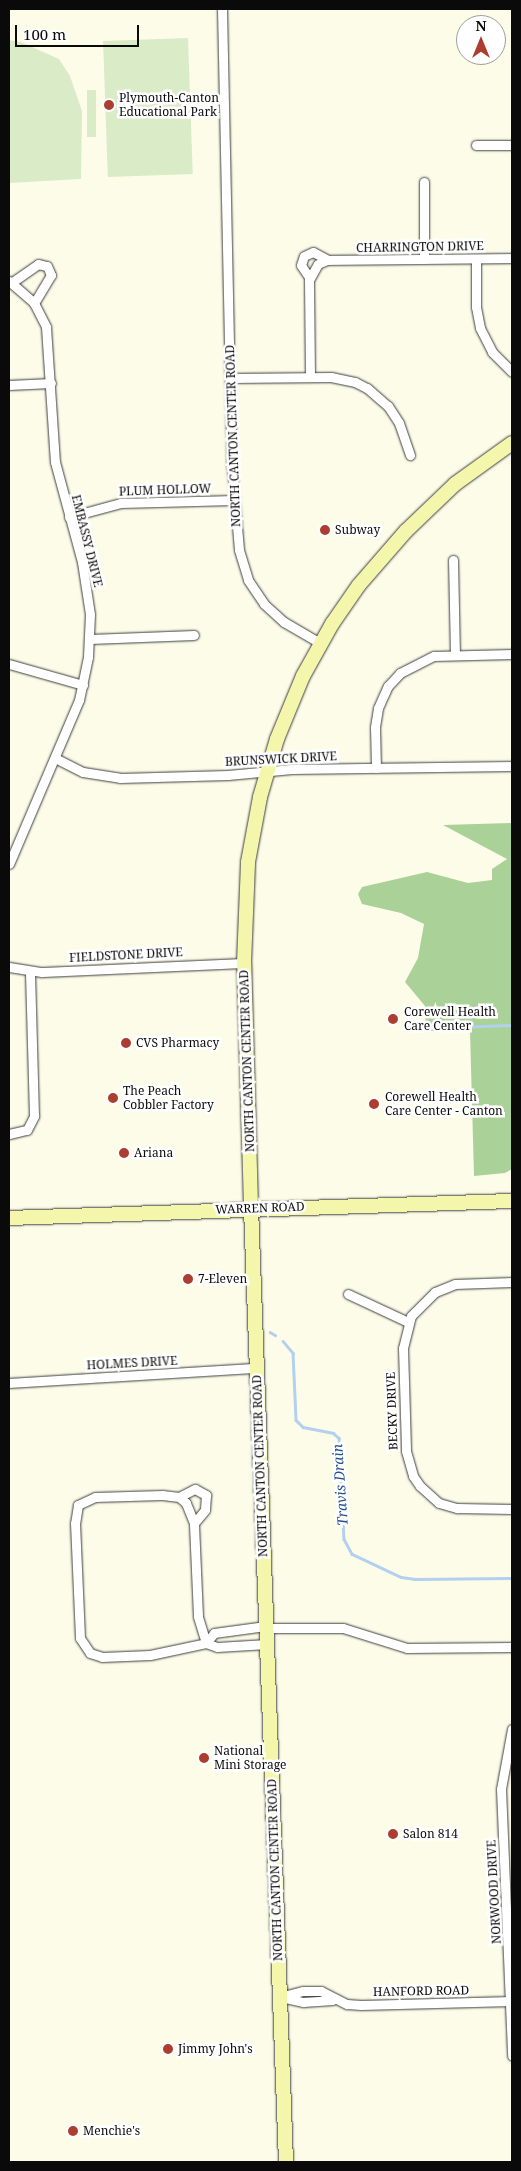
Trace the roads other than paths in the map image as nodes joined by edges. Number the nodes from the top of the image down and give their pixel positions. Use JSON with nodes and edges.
{"nodes":[{"id":1,"x":222,"y":9,"type":"edge"},
{"id":2,"x":476,"y":145,"type":"dead end"},
{"id":3,"x":512,"y":145,"type":"edge"},
{"id":4,"x":424,"y":182,"type":"dead end"},
{"id":5,"x":512,"y":258,"type":"edge"},
{"id":6,"x":424,"y":259,"type":"junction"},
{"id":7,"x":476,"y":259,"type":"junction"},
{"id":8,"x":328,"y":260,"type":"junction"},
{"id":9,"x":309,"y":278,"type":"junction"},
{"id":10,"x":10,"y":282,"type":"edge"},
{"id":11,"x":34,"y":304,"type":"junction"},
{"id":12,"x":512,"y":372,"type":"edge"},
{"id":13,"x":310,"y":377,"type":"junction"},
{"id":14,"x":231,"y":378,"type":"junction"},
{"id":15,"x":51,"y":383,"type":"junction"},
{"id":16,"x":9,"y":385,"type":"edge"},
{"id":17,"x":512,"y":443,"type":"edge"},
{"id":18,"x":410,"y":455,"type":"dead end"},
{"id":19,"x":234,"y":500,"type":"junction"},
{"id":20,"x":69,"y":517,"type":"junction"},
{"id":21,"x":453,"y":560,"type":"dead end"},
{"id":22,"x":194,"y":636,"type":"dead end"},
{"id":23,"x":90,"y":640,"type":"junction"},
{"id":24,"x":320,"y":644,"type":"junction"},
{"id":25,"x":512,"y":654,"type":"edge"},
{"id":26,"x":455,"y":655,"type":"junction"},
{"id":27,"x":9,"y":664,"type":"edge"},
{"id":28,"x":83,"y":685,"type":"junction"},
{"id":29,"x":55,"y":758,"type":"junction"},
{"id":30,"x":512,"y":766,"type":"edge"},
{"id":31,"x":376,"y":768,"type":"junction"},
{"id":32,"x":266,"y":772,"type":"junction"},
{"id":33,"x":9,"y":864,"type":"edge"},
{"id":34,"x":244,"y":962,"type":"junction"},
{"id":35,"x":9,"y":967,"type":"edge"},
{"id":36,"x":30,"y":971,"type":"junction"},
{"id":37,"x":9,"y":1134,"type":"edge"},
{"id":38,"x":512,"y":1201,"type":"edge"},
{"id":39,"x":251,"y":1207,"type":"junction"},
{"id":40,"x":9,"y":1218,"type":"edge"},
{"id":41,"x":512,"y":1282,"type":"edge"},
{"id":42,"x":348,"y":1294,"type":"dead end"},
{"id":43,"x":408,"y":1322,"type":"junction"},
{"id":44,"x":257,"y":1368,"type":"junction"},
{"id":45,"x":9,"y":1383,"type":"edge"},
{"id":46,"x":179,"y":1497,"type":"junction"},
{"id":47,"x":512,"y":1509,"type":"edge"},
{"id":48,"x":194,"y":1523,"type":"junction"},
{"id":49,"x":266,"y":1627,"type":"junction"},
{"id":50,"x":206,"y":1643,"type":"junction"},
{"id":51,"x":266,"y":1644,"type":"junction"},
{"id":52,"x":512,"y":1647,"type":"edge"},
{"id":53,"x":512,"y":1729,"type":"edge"},
{"id":54,"x":509,"y":1750,"type":"edge"},
{"id":55,"x":279,"y":1997,"type":"junction"},
{"id":56,"x":512,"y":2001,"type":"edge"},
{"id":57,"x":512,"y":2056,"type":"edge"},
{"id":58,"x":286,"y":2162,"type":"edge"}],
"edges":[{"from":1,"to":14,"type":"street","name":"NORTH CANTON CENTER ROAD"},
{"from":2,"to":3,"type":"street"},
{"from":4,"to":6,"type":"street"},
{"from":5,"to":7,"type":"street","name":"CHARRINGTON DRIVE"},
{"from":6,"to":7,"type":"street","name":"CHARRINGTON DRIVE"},
{"from":6,"to":8,"type":"street","name":"CHARRINGTON DRIVE"},
{"from":7,"to":12,"type":"street"},
{"from":8,"to":9,"type":"street","name":"CHARRINGTON DRIVE"},
{"from":8,"to":9,"type":"street","name":"CHARRINGTON DRIVE"},
{"from":9,"to":13,"type":"street"},
{"from":10,"to":11,"type":"street","name":"EMBASSY DRIVE"},
{"from":10,"to":11,"type":"street"},
{"from":11,"to":15,"type":"street","name":"EMBASSY DRIVE"},
{"from":13,"to":14,"type":"street"},
{"from":13,"to":18,"type":"street"},
{"from":14,"to":19,"type":"street","name":"NORTH CANTON CENTER ROAD"},
{"from":15,"to":16,"type":"street"},
{"from":15,"to":20,"type":"street","name":"EMBASSY DRIVE"},
{"from":17,"to":24,"type":"main road"},
{"from":19,"to":20,"type":"street","name":"PLUM HOLLOW"},
{"from":19,"to":24,"type":"street","name":"NORTH CANTON CENTER ROAD"},
{"from":20,"to":23,"type":"street","name":"EMBASSY DRIVE"},
{"from":21,"to":26,"type":"street"},
{"from":22,"to":23,"type":"street"},
{"from":23,"to":28,"type":"street","name":"EMBASSY DRIVE"},
{"from":24,"to":32,"type":"main road","name":"NORTH CANTON CENTER ROAD"},
{"from":25,"to":26,"type":"street"},
{"from":26,"to":31,"type":"street"},
{"from":27,"to":28,"type":"street"},
{"from":28,"to":29,"type":"street","name":"EMBASSY DRIVE"},
{"from":29,"to":32,"type":"street","name":"BRUNSWICK DRIVE"},
{"from":29,"to":33,"type":"street","name":"EMBASSY DRIVE"},
{"from":30,"to":31,"type":"street","name":"BRUNSWICK DRIVE"},
{"from":31,"to":32,"type":"street","name":"BRUNSWICK DRIVE"},
{"from":32,"to":34,"type":"main road","name":"NORTH CANTON CENTER ROAD"},
{"from":34,"to":36,"type":"street","name":"FIELDSTONE DRIVE"},
{"from":34,"to":39,"type":"main road","name":"NORTH CANTON CENTER ROAD"},
{"from":35,"to":36,"type":"street","name":"FIELDSTONE DRIVE"},
{"from":36,"to":37,"type":"street"},
{"from":38,"to":39,"type":"main road","name":"WARREN ROAD"},
{"from":39,"to":40,"type":"main road","name":"WARREN ROAD"},
{"from":39,"to":44,"type":"main road","name":"NORTH CANTON CENTER ROAD"},
{"from":41,"to":43,"type":"street"},
{"from":42,"to":43,"type":"street"},
{"from":43,"to":47,"type":"street","name":"BECKY DRIVE"},
{"from":44,"to":45,"type":"street","name":"HOLMES DRIVE"},
{"from":44,"to":49,"type":"main road","name":"NORTH CANTON CENTER ROAD"},
{"from":46,"to":48,"type":"street"},
{"from":46,"to":48,"type":"street"},
{"from":46,"to":50,"type":"street"},
{"from":48,"to":50,"type":"street"},
{"from":49,"to":50,"type":"street"},
{"from":49,"to":51,"type":"main road","name":"NORTH CANTON CENTER ROAD"},
{"from":49,"to":52,"type":"street"},
{"from":50,"to":51,"type":"street"},
{"from":51,"to":55,"type":"main road","name":"NORTH CANTON CENTER ROAD"},
{"from":53,"to":54,"type":"street","name":"NORWOOD DRIVE"},
{"from":54,"to":56,"type":"street","name":"NORWOOD DRIVE"},
{"from":55,"to":56,"type":"street","name":"HANFORD ROAD"},
{"from":55,"to":58,"type":"main road","name":"NORTH CANTON CENTER ROAD"},
{"from":56,"to":57,"type":"street","name":"NORWOOD DRIVE"}]}
